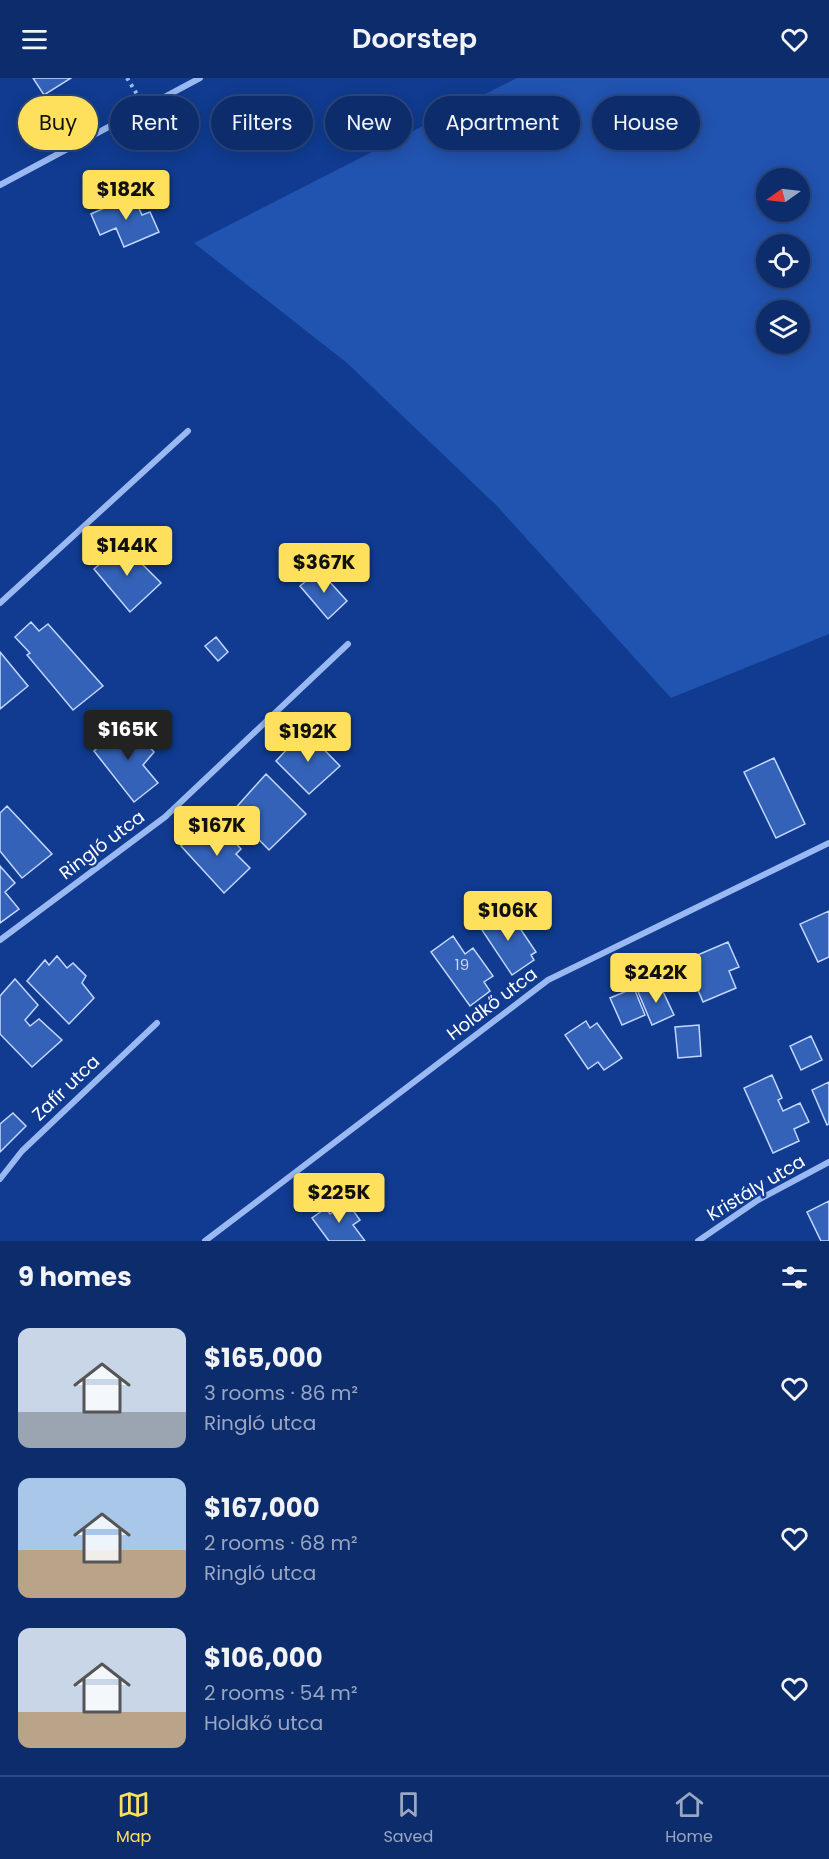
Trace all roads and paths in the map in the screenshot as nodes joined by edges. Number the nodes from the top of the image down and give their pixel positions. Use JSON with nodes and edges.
{"nodes":[{"id":1,"x":128,"y":78,"type":"edge"},
{"id":2,"x":200,"y":78,"type":"edge"},
{"id":3,"x":139,"y":96,"type":"edge"},
{"id":4,"x":166,"y":96,"type":"edge"},
{"id":5,"x":110,"y":126,"type":"edge"},
{"id":6,"x":0,"y":185,"type":"edge"},
{"id":7,"x":188,"y":431,"type":"dead end"},
{"id":8,"x":0,"y":603,"type":"edge"},
{"id":9,"x":348,"y":644,"type":"dead end"},
{"id":10,"x":829,"y":843,"type":"edge"},
{"id":11,"x":0,"y":940,"type":"edge"},
{"id":12,"x":157,"y":1023,"type":"dead end"},
{"id":13,"x":829,"y":1162,"type":"edge"},
{"id":14,"x":0,"y":1179,"type":"edge"},
{"id":15,"x":205,"y":1241,"type":"edge"},
{"id":16,"x":699,"y":1241,"type":"edge"}],
"edges":[{"from":1,"to":3,"type":"path"},
{"from":2,"to":4,"type":"street"},
{"from":5,"to":6,"type":"street"},
{"from":7,"to":8,"type":"street"},
{"from":9,"to":11,"type":"street","name":"Ringló utca"},
{"from":10,"to":15,"type":"street","name":"Holdkő utca"},
{"from":12,"to":14,"type":"street","name":"Zafír utca"},
{"from":13,"to":16,"type":"street","name":"Kristály utca"}]}
